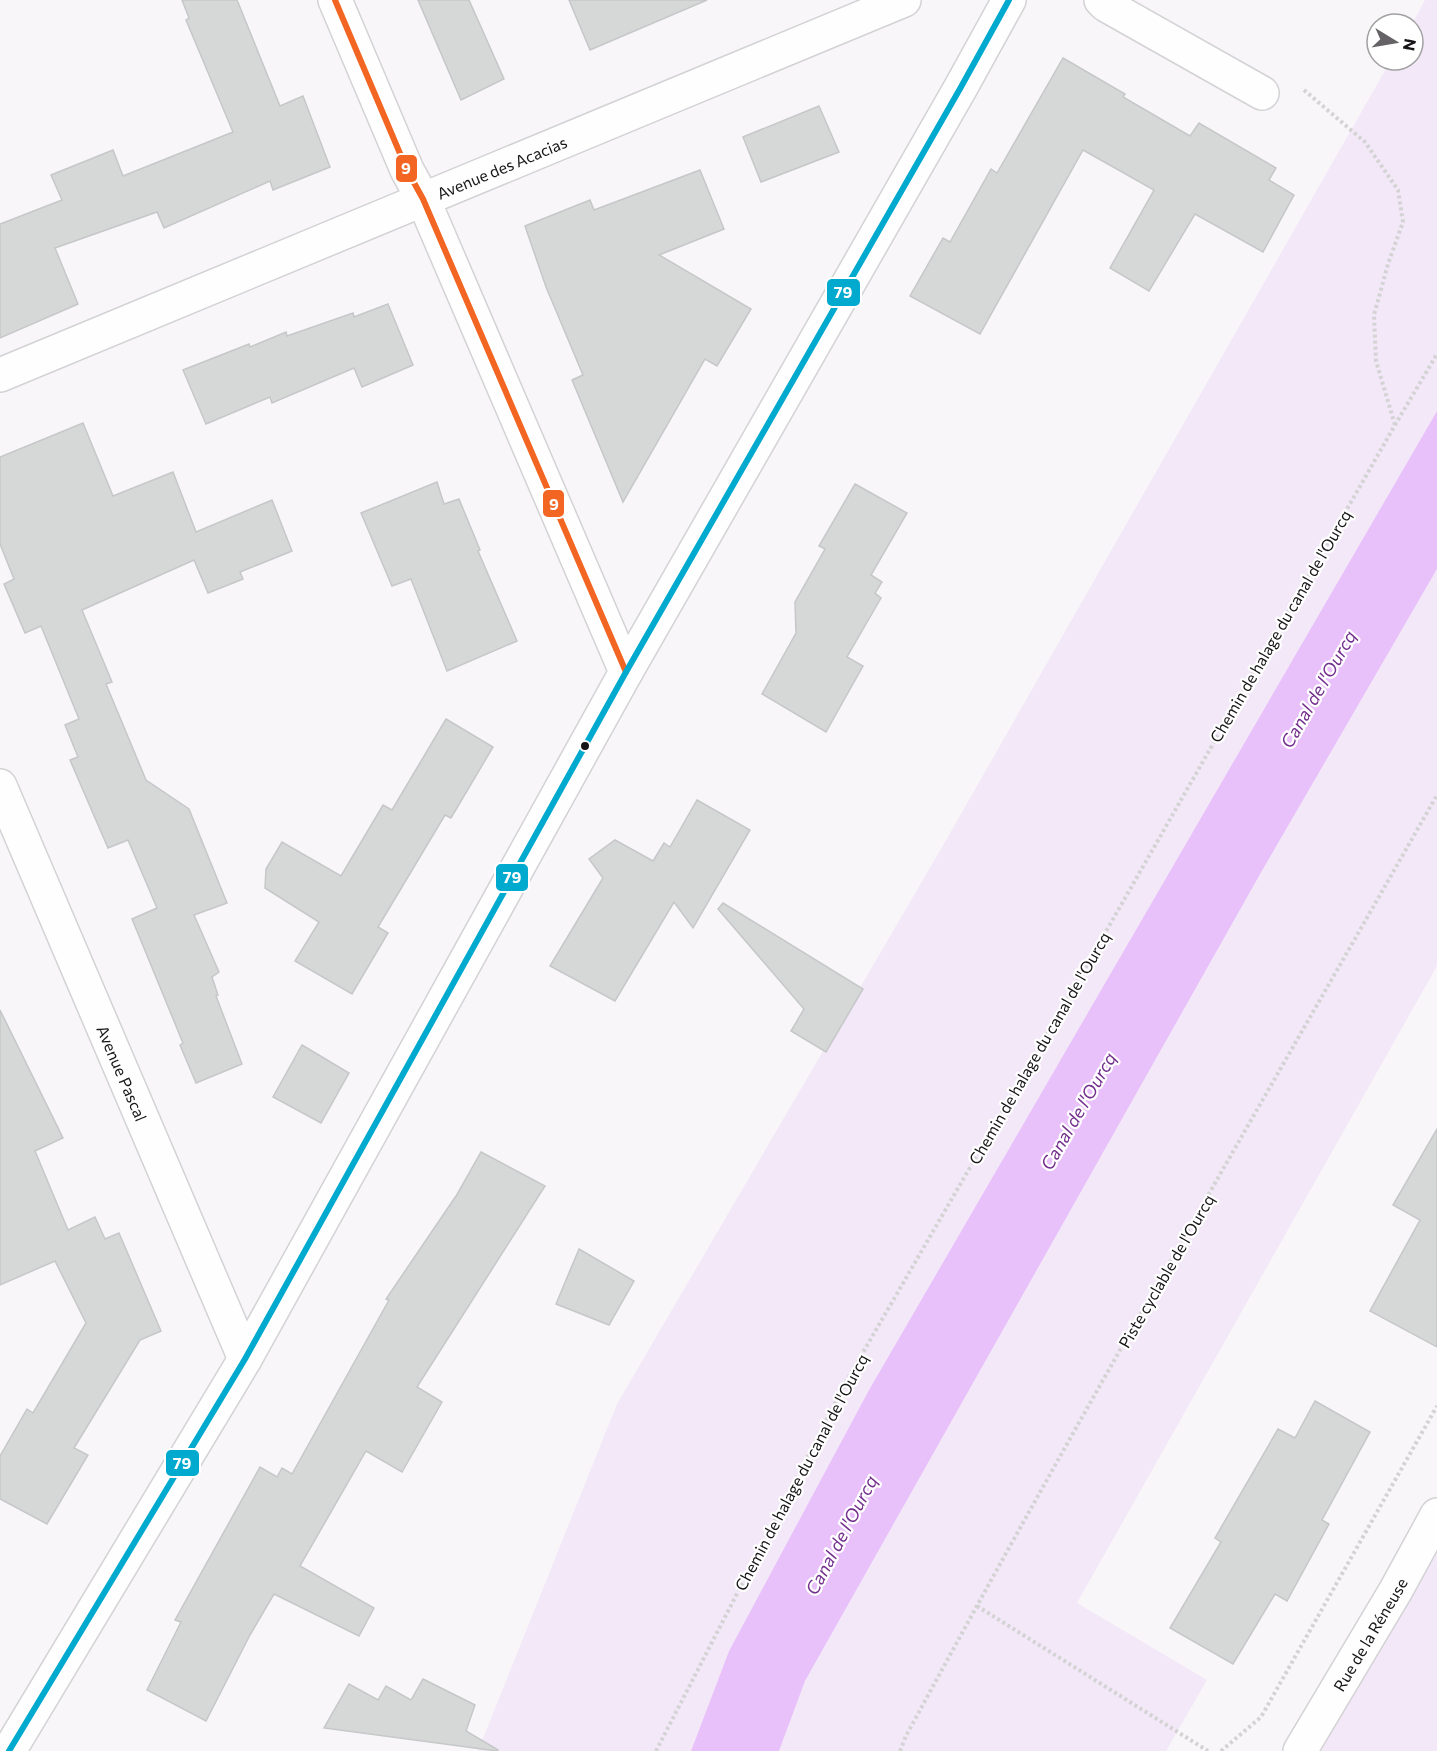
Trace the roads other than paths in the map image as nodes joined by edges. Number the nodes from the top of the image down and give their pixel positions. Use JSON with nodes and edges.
{"nodes":[{"id":1,"x":335,"y":0,"type":"edge"},
{"id":2,"x":904,"y":0,"type":"edge"},
{"id":3,"x":1009,"y":0,"type":"edge"},
{"id":4,"x":1101,"y":0,"type":"edge"},
{"id":5,"x":1262,"y":93,"type":"road end"},
{"id":6,"x":423,"y":200,"type":"junction"},
{"id":7,"x":0,"y":375,"type":"edge"},
{"id":8,"x":626,"y":672,"type":"junction"},
{"id":9,"x":0,"y":786,"type":"edge"},
{"id":10,"x":245,"y":1359,"type":"junction"},
{"id":11,"x":1437,"y":1515,"type":"edge"},
{"id":12,"x":9,"y":1751,"type":"edge"},
{"id":13,"x":1300,"y":1751,"type":"edge"}],
"edges":[{"from":1,"to":6,"type":"street"},
{"from":2,"to":6,"type":"street","name":"Avenue des Acacias"},
{"from":3,"to":8,"type":"street"},
{"from":4,"to":5,"type":"street"},
{"from":6,"to":7,"type":"street","name":"Avenue des Acacias"},
{"from":6,"to":8,"type":"street"},
{"from":8,"to":10,"type":"street"},
{"from":9,"to":10,"type":"street","name":"Avenue Pascal"},
{"from":10,"to":12,"type":"street"},
{"from":11,"to":13,"type":"street","name":"Rue de la Réneuse"}]}
